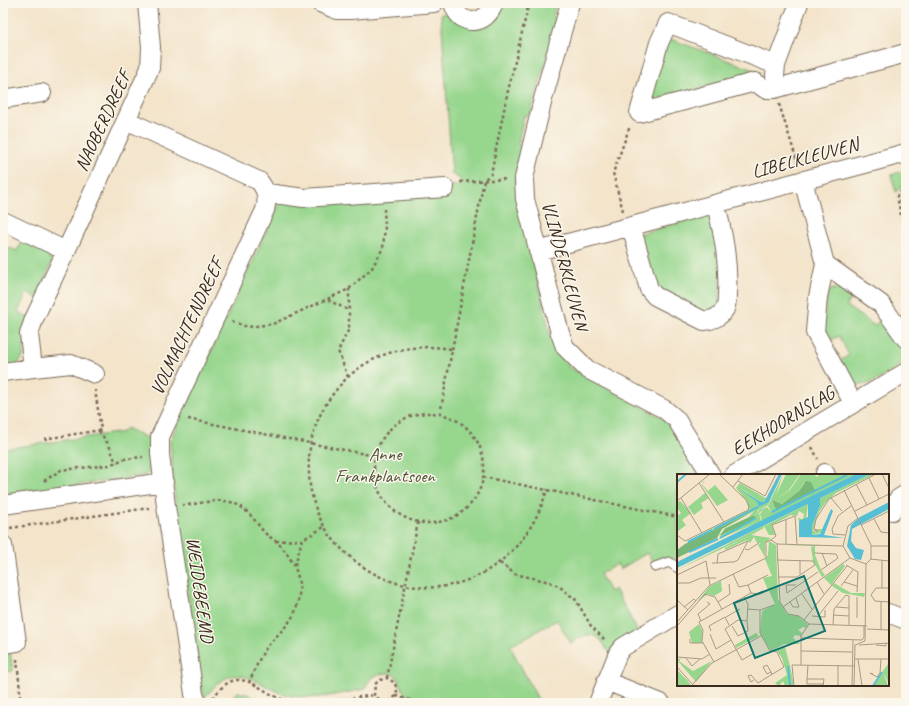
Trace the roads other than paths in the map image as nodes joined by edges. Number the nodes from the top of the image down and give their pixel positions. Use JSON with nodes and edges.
{"nodes":[{"id":1,"x":147,"y":3,"type":"edge"},
{"id":2,"x":320,"y":3,"type":"edge"},
{"id":3,"x":434,"y":3,"type":"edge"},
{"id":4,"x":453,"y":3,"type":"edge"},
{"id":5,"x":494,"y":3,"type":"edge"},
{"id":6,"x":570,"y":3,"type":"edge"},
{"id":7,"x":800,"y":3,"type":"edge"},
{"id":8,"x":906,"y":53,"type":"edge"},
{"id":9,"x":776,"y":65,"type":"junction"},
{"id":10,"x":774,"y":88,"type":"junction"},
{"id":11,"x":42,"y":93,"type":"dead end"},
{"id":12,"x":3,"y":99,"type":"edge"},
{"id":13,"x":126,"y":120,"type":"junction"},
{"id":14,"x":906,"y":153,"type":"edge"},
{"id":15,"x":803,"y":180,"type":"junction"},
{"id":16,"x":445,"y":188,"type":"road end"},
{"id":17,"x":267,"y":193,"type":"junction"},
{"id":18,"x":716,"y":204,"type":"junction"},
{"id":19,"x":3,"y":221,"type":"edge"},
{"id":20,"x":629,"y":227,"type":"junction"},
{"id":21,"x":66,"y":251,"type":"junction"},
{"id":22,"x":538,"y":251,"type":"junction"},
{"id":23,"x":825,"y":264,"type":"junction"},
{"id":24,"x":906,"y":339,"type":"edge"},
{"id":25,"x":33,"y":368,"type":"junction"},
{"id":26,"x":3,"y":372,"type":"edge"},
{"id":27,"x":906,"y":372,"type":"edge"},
{"id":28,"x":95,"y":374,"type":"road end"},
{"id":29,"x":853,"y":403,"type":"junction"},
{"id":30,"x":710,"y":474,"type":"edge"},
{"id":31,"x":736,"y":474,"type":"edge"},
{"id":32,"x":164,"y":482,"type":"junction"},
{"id":33,"x":906,"y":494,"type":"edge"},
{"id":34,"x":3,"y":505,"type":"edge"},
{"id":35,"x":895,"y":513,"type":"edge"},
{"id":36,"x":3,"y":545,"type":"edge"},
{"id":37,"x":655,"y":567,"type":"dead end"},
{"id":38,"x":677,"y":567,"type":"edge"},
{"id":39,"x":889,"y":613,"type":"edge"},
{"id":40,"x":677,"y":615,"type":"edge"},
{"id":41,"x":906,"y":620,"type":"edge"},
{"id":42,"x":10,"y":643,"type":"edge"},
{"id":43,"x":606,"y":681,"type":"junction"},
{"id":44,"x":197,"y":703,"type":"edge"},
{"id":45,"x":598,"y":703,"type":"edge"},
{"id":46,"x":661,"y":703,"type":"edge"}],
"edges":[{"from":1,"to":13,"type":"street","name":"NAOBERDREEF"},
{"from":2,"to":3,"type":"street"},
{"from":4,"to":5,"type":"street"},
{"from":6,"to":22,"type":"street","name":"VLINDERKLEUVEN"},
{"from":7,"to":9,"type":"street"},
{"from":8,"to":10,"type":"street"},
{"from":9,"to":10,"type":"street"},
{"from":9,"to":10,"type":"street"},
{"from":11,"to":12,"type":"street"},
{"from":13,"to":17,"type":"street"},
{"from":13,"to":21,"type":"street","name":"NAOBERDREEF"},
{"from":14,"to":15,"type":"street","name":"LIBELKLEUVEN"},
{"from":15,"to":18,"type":"street","name":"LIBELKLEUVEN"},
{"from":15,"to":23,"type":"street","name":"EEKHOORNSLAG"},
{"from":16,"to":17,"type":"street"},
{"from":17,"to":32,"type":"street","name":"VOLMACHTENDREEF"},
{"from":18,"to":20,"type":"street","name":"LIBELKLEUVEN"},
{"from":18,"to":20,"type":"street"},
{"from":19,"to":21,"type":"street"},
{"from":20,"to":22,"type":"street","name":"LIBELKLEUVEN"},
{"from":21,"to":25,"type":"street","name":"NAOBERDREEF"},
{"from":22,"to":30,"type":"street","name":"VLINDERKLEUVEN"},
{"from":23,"to":24,"type":"street"},
{"from":23,"to":29,"type":"street","name":"EEKHOORNSLAG"},
{"from":25,"to":26,"type":"street"},
{"from":25,"to":28,"type":"street"},
{"from":27,"to":29,"type":"street","name":"EEKHOORNSLAG"},
{"from":29,"to":31,"type":"street","name":"EEKHOORNSLAG"},
{"from":32,"to":34,"type":"street"},
{"from":32,"to":44,"type":"street","name":"WEIDEBEEMD"},
{"from":33,"to":35,"type":"street"},
{"from":36,"to":42,"type":"street"},
{"from":37,"to":38,"type":"lane"},
{"from":39,"to":41,"type":"street"},
{"from":40,"to":43,"type":"street"},
{"from":43,"to":45,"type":"street"},
{"from":43,"to":46,"type":"street"}]}
